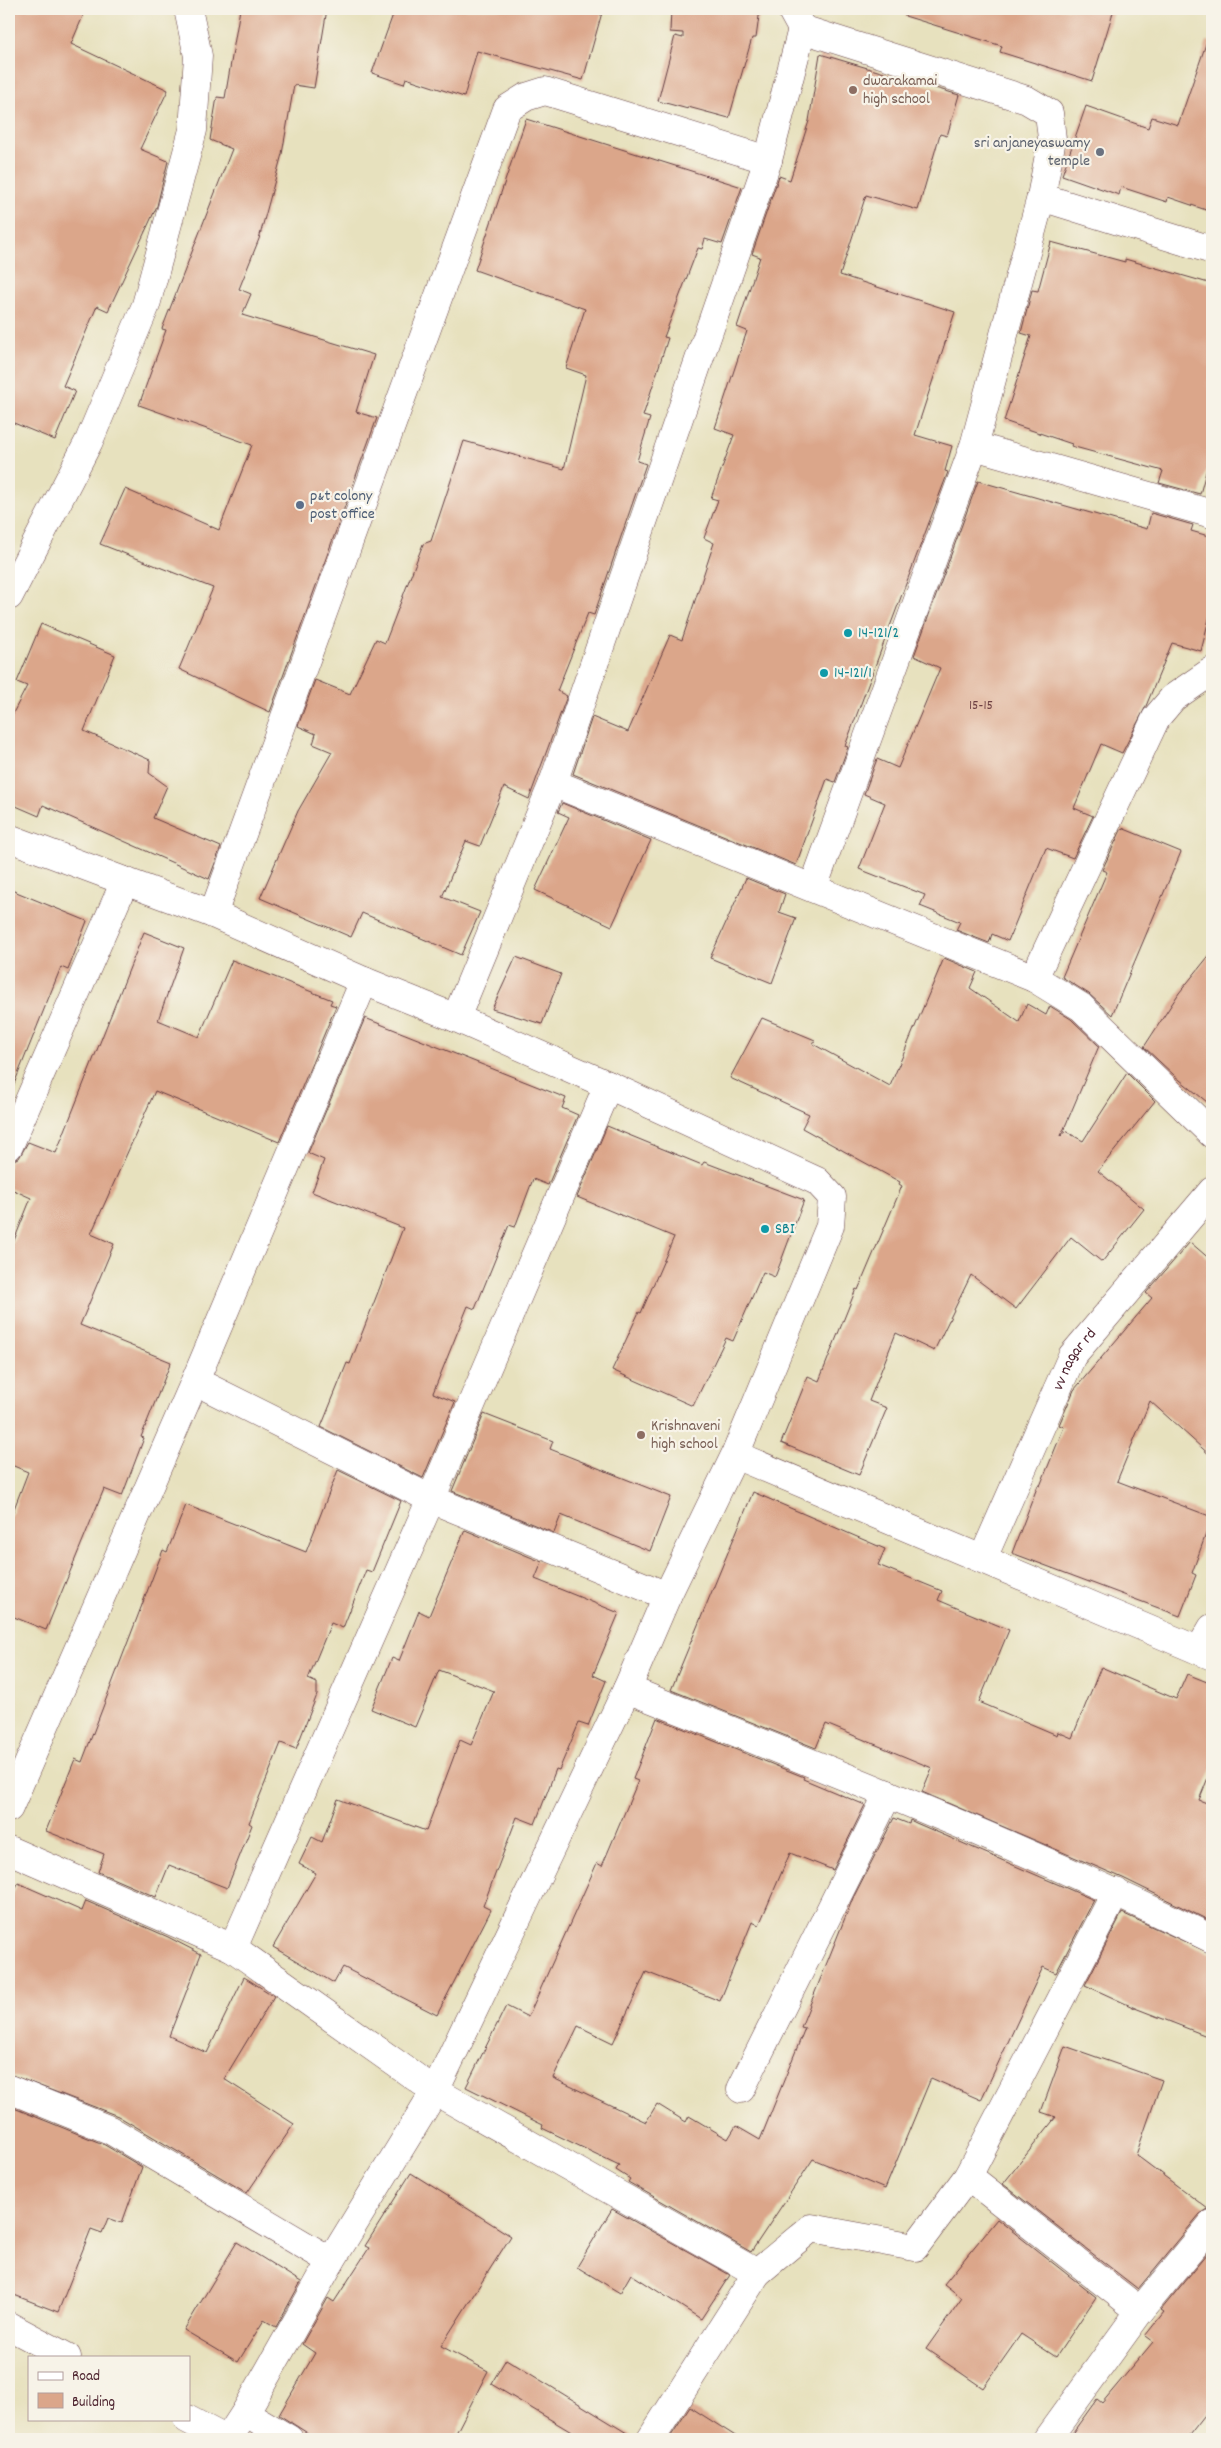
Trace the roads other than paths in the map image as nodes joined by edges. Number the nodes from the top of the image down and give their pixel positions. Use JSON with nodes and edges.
{"nodes":[{"id":1,"x":188,"y":9,"type":"edge"},
{"id":2,"x":796,"y":19,"type":"edge"},
{"id":3,"x":768,"y":160,"type":"junction"},
{"id":4,"x":1040,"y":197,"type":"junction"},
{"id":5,"x":1212,"y":250,"type":"edge"},
{"id":6,"x":974,"y":446,"type":"junction"},
{"id":7,"x":1212,"y":514,"type":"edge"},
{"id":8,"x":9,"y":596,"type":"edge"},
{"id":9,"x":1212,"y":671,"type":"edge"},
{"id":10,"x":553,"y":783,"type":"junction"},
{"id":11,"x":9,"y":838,"type":"edge"},
{"id":12,"x":125,"y":881,"type":"junction"},
{"id":13,"x":813,"y":888,"type":"junction"},
{"id":14,"x":213,"y":914,"type":"junction"},
{"id":15,"x":1034,"y":978,"type":"junction"},
{"id":16,"x":364,"y":982,"type":"junction"},
{"id":17,"x":456,"y":1018,"type":"junction"},
{"id":18,"x":608,"y":1085,"type":"junction"},
{"id":19,"x":1212,"y":1134,"type":"edge"},
{"id":20,"x":9,"y":1146,"type":"edge"},
{"id":21,"x":1212,"y":1191,"type":"edge"},
{"id":22,"x":195,"y":1381,"type":"junction"},
{"id":23,"x":735,"y":1455,"type":"junction"},
{"id":24,"x":431,"y":1499,"type":"junction"},
{"id":25,"x":983,"y":1558,"type":"junction"},
{"id":26,"x":667,"y":1596,"type":"junction"},
{"id":27,"x":1208,"y":1644,"type":"edge"},
{"id":28,"x":627,"y":1689,"type":"junction"},
{"id":29,"x":888,"y":1794,"type":"junction"},
{"id":30,"x":9,"y":1808,"type":"edge"},
{"id":31,"x":9,"y":1850,"type":"edge"},
{"id":32,"x":1116,"y":1892,"type":"junction"},
{"id":33,"x":1212,"y":1939,"type":"edge"},
{"id":34,"x":233,"y":1948,"type":"junction"},
{"id":35,"x":9,"y":2089,"type":"edge"},
{"id":36,"x":741,"y":2089,"type":"dead end"},
{"id":37,"x":435,"y":2091,"type":"junction"},
{"id":38,"x":968,"y":2176,"type":"junction"},
{"id":39,"x":1212,"y":2224,"type":"edge"},
{"id":40,"x":331,"y":2261,"type":"junction"},
{"id":41,"x":757,"y":2273,"type":"junction"},
{"id":42,"x":1140,"y":2311,"type":"junction"},
{"id":43,"x":9,"y":2326,"type":"edge"},
{"id":44,"x":65,"y":2356,"type":"edge"},
{"id":45,"x":245,"y":2413,"type":"junction"},
{"id":46,"x":189,"y":2420,"type":"edge"},
{"id":47,"x":226,"y":2439,"type":"edge"},
{"id":48,"x":289,"y":2439,"type":"edge"},
{"id":49,"x":651,"y":2439,"type":"edge"},
{"id":50,"x":1048,"y":2439,"type":"edge"}],
"edges":[{"from":1,"to":8,"type":"street"},
{"from":2,"to":3,"type":"street"},
{"from":2,"to":4,"type":"street"},
{"from":3,"to":10,"type":"street"},
{"from":3,"to":14,"type":"street"},
{"from":4,"to":5,"type":"street"},
{"from":4,"to":6,"type":"street"},
{"from":6,"to":7,"type":"street"},
{"from":6,"to":13,"type":"street"},
{"from":9,"to":15,"type":"street"},
{"from":10,"to":13,"type":"street"},
{"from":10,"to":17,"type":"street"},
{"from":11,"to":12,"type":"street"},
{"from":12,"to":14,"type":"street"},
{"from":12,"to":20,"type":"street"},
{"from":13,"to":15,"type":"street"},
{"from":14,"to":16,"type":"street"},
{"from":15,"to":19,"type":"street"},
{"from":16,"to":17,"type":"street"},
{"from":16,"to":22,"type":"street"},
{"from":17,"to":18,"type":"street"},
{"from":18,"to":23,"type":"street"},
{"from":18,"to":24,"type":"street"},
{"from":21,"to":25,"type":"street","name":"vv nagar rd"},
{"from":22,"to":24,"type":"street"},
{"from":22,"to":30,"type":"street"},
{"from":23,"to":25,"type":"street"},
{"from":23,"to":26,"type":"street"},
{"from":24,"to":26,"type":"street"},
{"from":24,"to":34,"type":"street"},
{"from":25,"to":27,"type":"street"},
{"from":26,"to":28,"type":"street"},
{"from":28,"to":29,"type":"street"},
{"from":28,"to":37,"type":"street"},
{"from":29,"to":32,"type":"street"},
{"from":29,"to":36,"type":"street"},
{"from":31,"to":34,"type":"street"},
{"from":32,"to":33,"type":"street"},
{"from":32,"to":38,"type":"street"},
{"from":34,"to":37,"type":"street"},
{"from":35,"to":40,"type":"street"},
{"from":37,"to":40,"type":"street"},
{"from":37,"to":41,"type":"street"},
{"from":38,"to":41,"type":"street"},
{"from":38,"to":42,"type":"street"},
{"from":39,"to":42,"type":"street"},
{"from":40,"to":45,"type":"street"},
{"from":41,"to":49,"type":"street"},
{"from":42,"to":50,"type":"street"},
{"from":43,"to":44,"type":"street"},
{"from":45,"to":47,"type":"street"},
{"from":45,"to":48,"type":"street"},
{"from":46,"to":47,"type":"street"}]}
